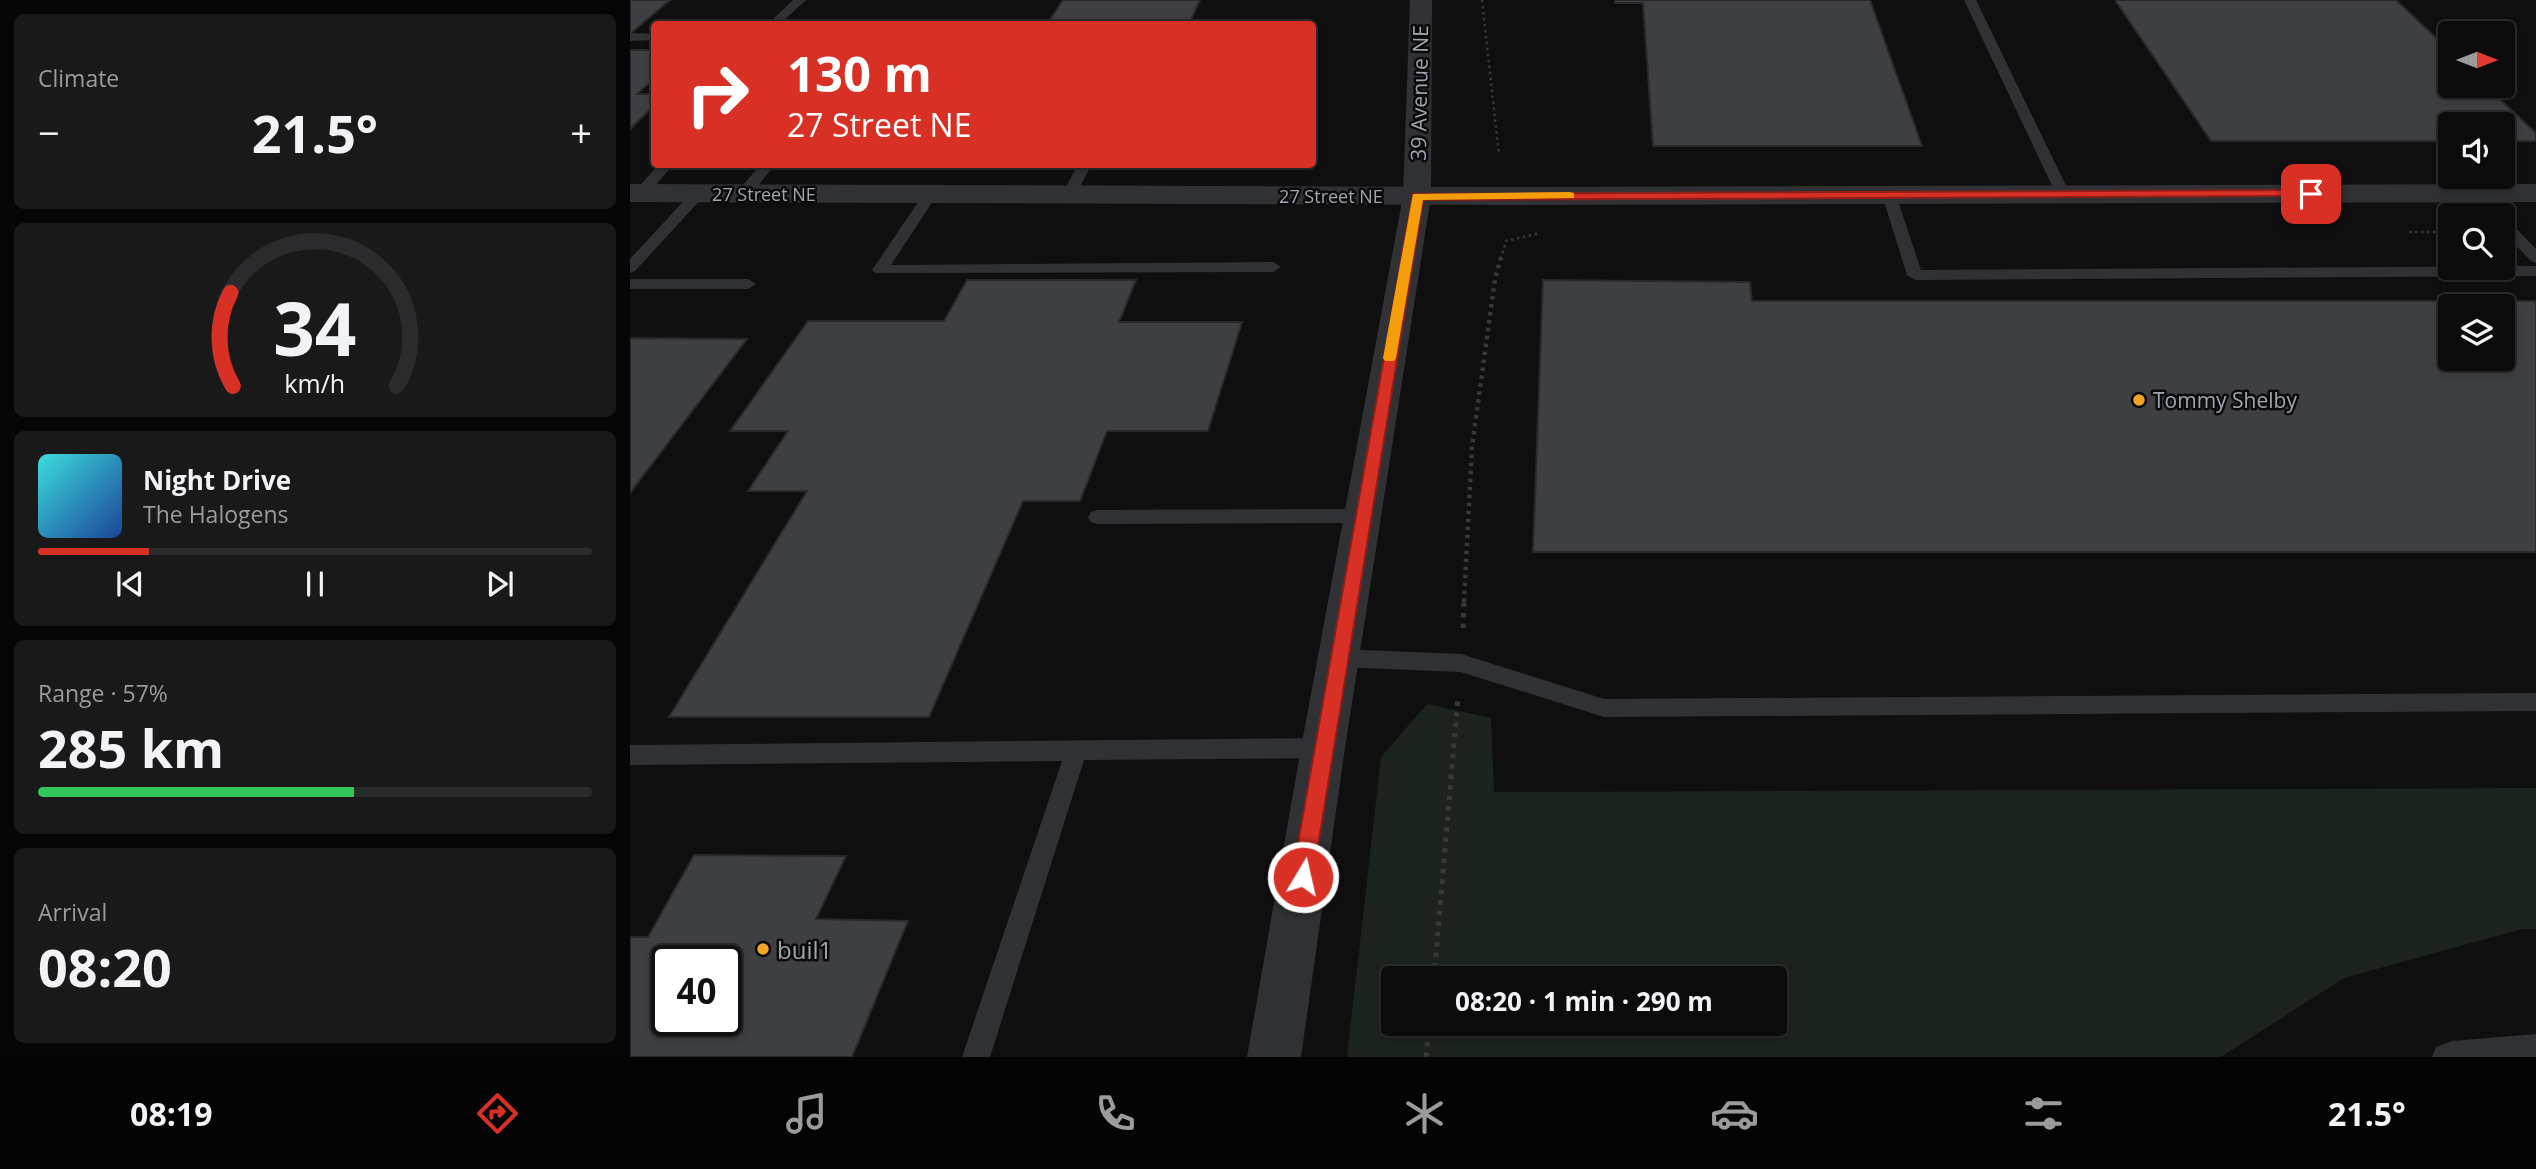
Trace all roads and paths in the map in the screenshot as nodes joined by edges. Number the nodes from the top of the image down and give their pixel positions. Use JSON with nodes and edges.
{"nodes":[{"id":1,"x":800,"y":0,"type":"edge"},
{"id":2,"x":1421,"y":0,"type":"edge"},
{"id":3,"x":1482,"y":0,"type":"edge"},
{"id":4,"x":1970,"y":0,"type":"edge"},
{"id":5,"x":777,"y":21,"type":"edge"},
{"id":6,"x":630,"y":37,"type":"edge"},
{"id":7,"x":651,"y":37,"type":"edge"},
{"id":8,"x":1499,"y":155,"type":"dead end"},
{"id":9,"x":663,"y":168,"type":"edge"},
{"id":10,"x":766,"y":168,"type":"edge"},
{"id":11,"x":1083,"y":168,"type":"edge"},
{"id":12,"x":635,"y":193,"type":"edge"},
{"id":13,"x":2476,"y":193,"type":"junction"},
{"id":14,"x":2536,"y":193,"type":"edge"},
{"id":15,"x":698,"y":194,"type":"junction"},
{"id":16,"x":743,"y":194,"type":"junction"},
{"id":17,"x":2063,"y":194,"type":"junction"},
{"id":18,"x":930,"y":195,"type":"junction"},
{"id":19,"x":1069,"y":195,"type":"junction"},
{"id":20,"x":1889,"y":195,"type":"junction"},
{"id":21,"x":1417,"y":197,"type":"junction"},
{"id":22,"x":2485,"y":203,"type":"edge"},
{"id":23,"x":2515,"y":236,"type":"edge"},
{"id":24,"x":1506,"y":241,"type":"dead end"},
{"id":25,"x":2536,"y":258,"type":"edge"},
{"id":26,"x":630,"y":268,"type":"edge"},
{"id":27,"x":1273,"y":268,"type":"dead end"},
{"id":28,"x":2536,"y":271,"type":"edge"},
{"id":29,"x":630,"y":284,"type":"edge"},
{"id":30,"x":748,"y":284,"type":"dead end"},
{"id":31,"x":1362,"y":516,"type":"junction"},
{"id":32,"x":1098,"y":517,"type":"dead end"},
{"id":33,"x":1338,"y":658,"type":"junction"},
{"id":34,"x":1461,"y":663,"type":"junction"},
{"id":35,"x":2536,"y":702,"type":"edge"},
{"id":36,"x":1323,"y":748,"type":"junction"},
{"id":37,"x":1076,"y":751,"type":"junction"},
{"id":38,"x":630,"y":755,"type":"edge"},
{"id":39,"x":1435,"y":966,"type":"edge"},
{"id":40,"x":1428,"y":1036,"type":"edge"},
{"id":41,"x":2536,"y":1046,"type":"edge"},
{"id":42,"x":976,"y":1057,"type":"edge"},
{"id":43,"x":1274,"y":1057,"type":"edge"},
{"id":44,"x":1426,"y":1057,"type":"edge"},
{"id":45,"x":2446,"y":1057,"type":"edge"}],
"edges":[{"from":1,"to":5,"type":"lane"},
{"from":2,"to":21,"type":"street","name":"39 Avenue NE"},
{"from":3,"to":8,"type":"path"},
{"from":4,"to":17,"type":"lane"},
{"from":6,"to":7,"type":"lane"},
{"from":9,"to":12,"type":"lane"},
{"from":10,"to":16,"type":"lane"},
{"from":11,"to":19,"type":"lane"},
{"from":12,"to":15,"type":"street","name":"27 Street NE"},
{"from":13,"to":14,"type":"street","name":"27 Street NE"},
{"from":13,"to":17,"type":"street","name":"27 Street NE"},
{"from":13,"to":22,"type":"lane"},
{"from":15,"to":16,"type":"street","name":"27 Street NE"},
{"from":15,"to":26,"type":"lane"},
{"from":16,"to":18,"type":"street","name":"27 Street NE"},
{"from":17,"to":20,"type":"street","name":"27 Street NE"},
{"from":18,"to":19,"type":"street","name":"27 Street NE"},
{"from":18,"to":27,"type":"lane"},
{"from":19,"to":21,"type":"street","name":"27 Street NE"},
{"from":20,"to":21,"type":"street","name":"27 Street NE"},
{"from":20,"to":28,"type":"lane"},
{"from":21,"to":31,"type":"street","name":"39 Avenue NE"},
{"from":23,"to":25,"type":"lane"},
{"from":24,"to":34,"type":"path"},
{"from":29,"to":30,"type":"lane"},
{"from":31,"to":32,"type":"lane"},
{"from":31,"to":33,"type":"street","name":"39 Avenue NE"},
{"from":33,"to":34,"type":"lane"},
{"from":33,"to":36,"type":"street","name":"39 Avenue NE"},
{"from":34,"to":35,"type":"lane"},
{"from":34,"to":39,"type":"path"},
{"from":36,"to":37,"type":"lane"},
{"from":36,"to":43,"type":"street","name":"39 Avenue NE"},
{"from":37,"to":38,"type":"lane"},
{"from":37,"to":42,"type":"lane"},
{"from":40,"to":44,"type":"path"},
{"from":41,"to":45,"type":"lane"}]}
